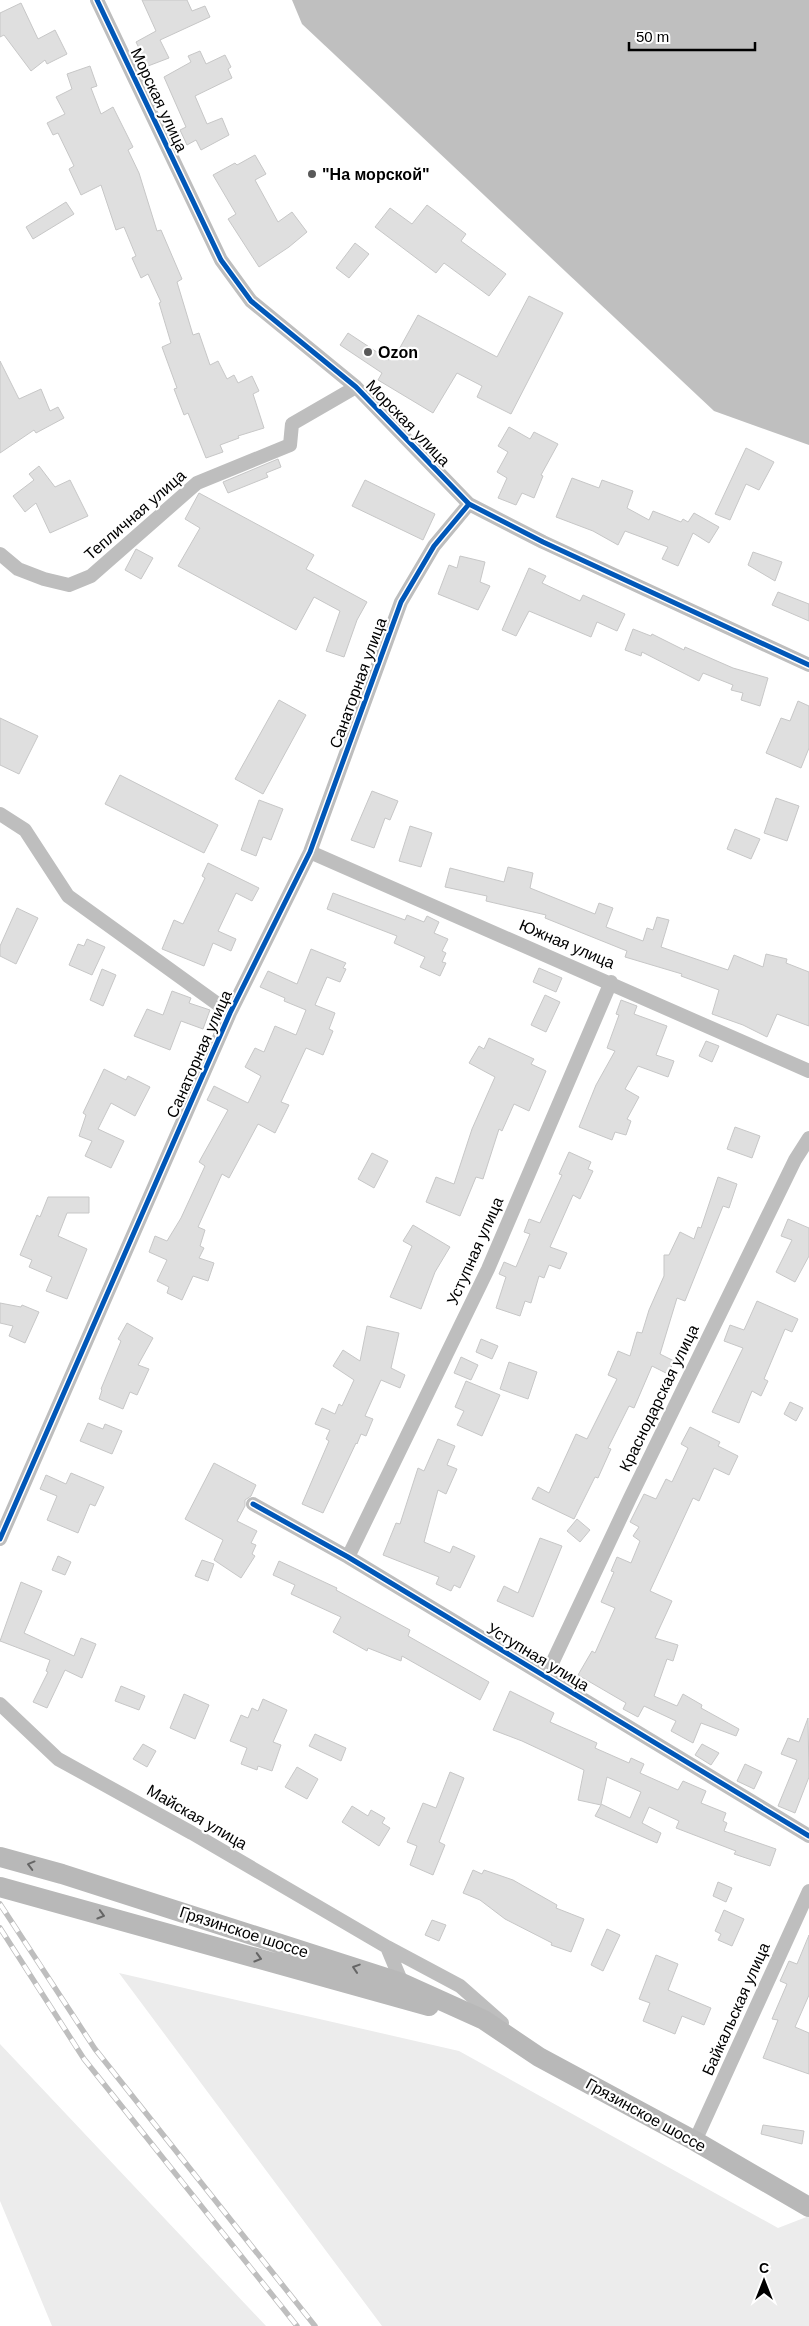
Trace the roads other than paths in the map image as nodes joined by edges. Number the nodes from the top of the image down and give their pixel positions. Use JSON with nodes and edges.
{"nodes":[{"id":1,"x":97,"y":0,"type":"edge"},
{"id":2,"x":356,"y":387,"type":"junction"},
{"id":3,"x":469,"y":504,"type":"junction"},
{"id":4,"x":0,"y":554,"type":"edge"},
{"id":5,"x":809,"y":665,"type":"edge"},
{"id":6,"x":0,"y":814,"type":"edge"},
{"id":7,"x":310,"y":852,"type":"junction"},
{"id":8,"x":611,"y":982,"type":"junction"},
{"id":9,"x":230,"y":1013,"type":"junction"},
{"id":10,"x":809,"y":1071,"type":"edge"},
{"id":11,"x":809,"y":1138,"type":"edge"},
{"id":12,"x":253,"y":1504,"type":"dead end"},
{"id":13,"x":0,"y":1539,"type":"edge"},
{"id":14,"x":348,"y":1557,"type":"junction"},
{"id":15,"x":546,"y":1676,"type":"junction"},
{"id":16,"x":0,"y":1704,"type":"edge"},
{"id":17,"x":809,"y":1836,"type":"edge"},
{"id":18,"x":0,"y":1857,"type":"edge"},
{"id":19,"x":0,"y":1887,"type":"edge"},
{"id":20,"x":809,"y":1891,"type":"edge"},
{"id":21,"x":387,"y":1948,"type":"junction"},
{"id":22,"x":402,"y":1983,"type":"junction"},
{"id":23,"x":484,"y":2020,"type":"junction"},
{"id":24,"x":539,"y":2057,"type":"junction"},
{"id":25,"x":695,"y":2141,"type":"junction"},
{"id":26,"x":809,"y":2208,"type":"edge"}],
"edges":[{"from":1,"to":2,"type":"street","name":"Морская улица"},
{"from":2,"to":3,"type":"street","name":"Морская улица"},
{"from":2,"to":4,"type":"street","name":"Тепличная улица"},
{"from":3,"to":5,"type":"street","name":"Морская улица"},
{"from":3,"to":7,"type":"street","name":"Санаторная улица"},
{"from":6,"to":9,"type":"street"},
{"from":7,"to":8,"type":"street","name":"Южная улица"},
{"from":7,"to":9,"type":"street","name":"Санаторная улица"},
{"from":8,"to":10,"type":"street","name":"Южная улица"},
{"from":8,"to":14,"type":"street","name":"Уступная улица"},
{"from":9,"to":13,"type":"street","name":"Санаторная улица"},
{"from":11,"to":15,"type":"street","name":"Краснодарская улица"},
{"from":12,"to":14,"type":"street","name":"Уступная улица"},
{"from":14,"to":15,"type":"street","name":"Уступная улица"},
{"from":15,"to":17,"type":"street","name":"Уступная улица"},
{"from":16,"to":21,"type":"street","name":"Майская улица"},
{"from":22,"to":18,"type":"main road","name":"Грязинское шоссе","one_way":true},
{"from":19,"to":23,"type":"main road","name":"Грязинское шоссе","one_way":true},
{"from":20,"to":25,"type":"street","name":"Байкальская улица"},
{"from":21,"to":22,"type":"street"},
{"from":21,"to":24,"type":"street","name":"Майская улица"},
{"from":22,"to":23,"type":"main road","name":"Грязинское шоссе"},
{"from":23,"to":24,"type":"main road","name":"Грязинское шоссе"},
{"from":24,"to":25,"type":"main road","name":"Грязинское шоссе"},
{"from":25,"to":26,"type":"main road","name":"Грязинское шоссе"}]}
